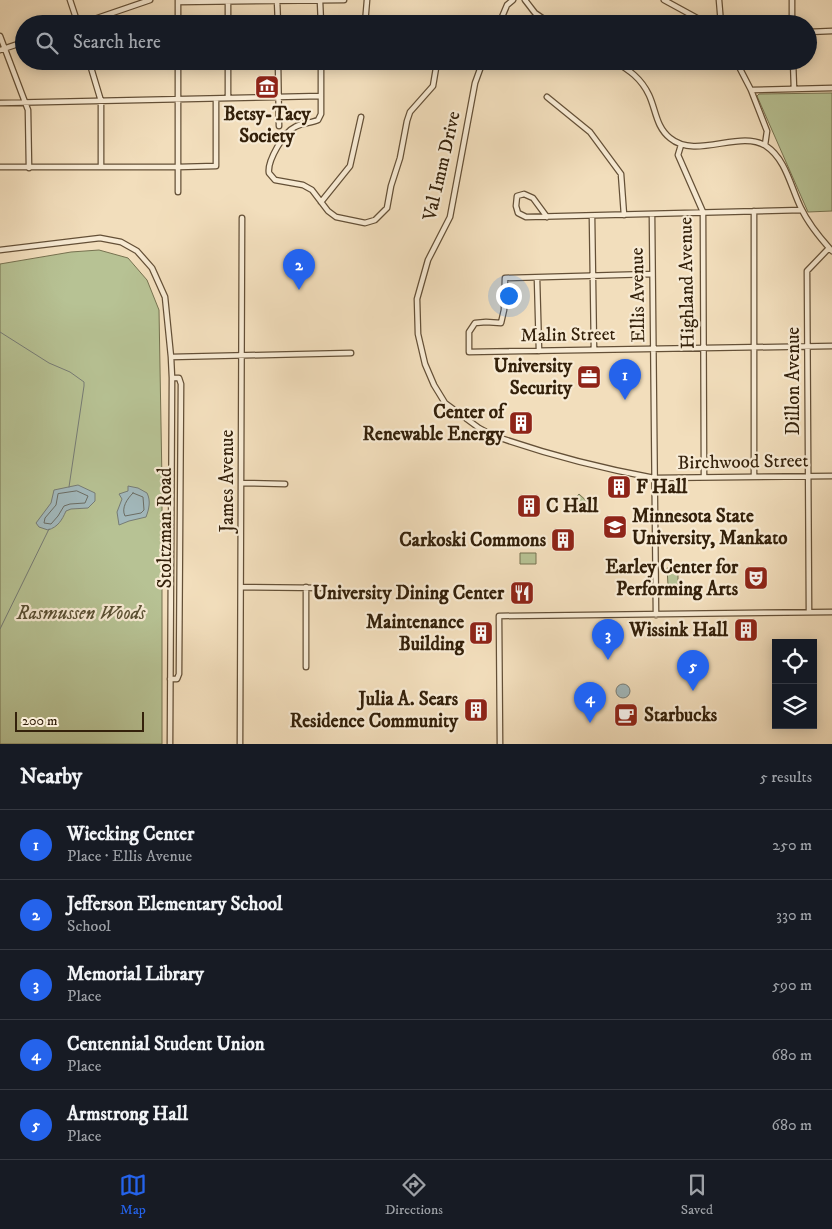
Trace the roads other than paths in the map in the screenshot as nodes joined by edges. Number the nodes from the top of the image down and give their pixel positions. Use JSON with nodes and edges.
{"nodes":[{"id":1,"x":70,"y":0,"type":"edge"},
{"id":2,"x":150,"y":0,"type":"edge"},
{"id":3,"x":277,"y":0,"type":"edge"},
{"id":4,"x":344,"y":0,"type":"edge"},
{"id":5,"x":367,"y":0,"type":"edge"},
{"id":6,"x":513,"y":0,"type":"edge"},
{"id":7,"x":524,"y":0,"type":"edge"},
{"id":8,"x":664,"y":0,"type":"edge"},
{"id":9,"x":720,"y":0,"type":"edge"},
{"id":10,"x":792,"y":0,"type":"edge"},
{"id":11,"x":178,"y":1,"type":"edge"},
{"id":12,"x":320,"y":1,"type":"edge"},
{"id":13,"x":228,"y":2,"type":"junction"},
{"id":14,"x":76,"y":15,"type":"edge"},
{"id":15,"x":106,"y":15,"type":"edge"},
{"id":16,"x":178,"y":15,"type":"edge"},
{"id":17,"x":228,"y":15,"type":"edge"},
{"id":18,"x":278,"y":15,"type":"edge"},
{"id":19,"x":321,"y":15,"type":"edge"},
{"id":20,"x":366,"y":15,"type":"edge"},
{"id":21,"x":503,"y":15,"type":"edge"},
{"id":22,"x":538,"y":15,"type":"edge"},
{"id":23,"x":692,"y":15,"type":"edge"},
{"id":24,"x":721,"y":15,"type":"edge"},
{"id":25,"x":792,"y":15,"type":"edge"},
{"id":26,"x":832,"y":31,"type":"edge"},
{"id":27,"x":817,"y":32,"type":"edge"},
{"id":28,"x":0,"y":36,"type":"edge"},
{"id":29,"x":15,"y":45,"type":"edge"},
{"id":30,"x":2,"y":49,"type":"edge"},
{"id":31,"x":92,"y":70,"type":"edge"},
{"id":32,"x":178,"y":70,"type":"edge"},
{"id":33,"x":228,"y":70,"type":"edge"},
{"id":34,"x":278,"y":70,"type":"edge"},
{"id":35,"x":321,"y":70,"type":"edge"},
{"id":36,"x":435,"y":70,"type":"edge"},
{"id":37,"x":479,"y":70,"type":"edge"},
{"id":38,"x":628,"y":70,"type":"edge"},
{"id":39,"x":741,"y":70,"type":"edge"},
{"id":40,"x":793,"y":70,"type":"edge"},
{"id":41,"x":832,"y":88,"type":"edge"},
{"id":42,"x":794,"y":89,"type":"junction"},
{"id":43,"x":751,"y":90,"type":"junction"},
{"id":44,"x":321,"y":96,"type":"junction"},
{"id":45,"x":279,"y":97,"type":"junction"},
{"id":46,"x":547,"y":97,"type":"dead end"},
{"id":47,"x":216,"y":98,"type":"junction"},
{"id":48,"x":228,"y":98,"type":"junction"},
{"id":49,"x":178,"y":99,"type":"junction"},
{"id":50,"x":101,"y":101,"type":"junction"},
{"id":51,"x":26,"y":102,"type":"junction"},
{"id":52,"x":0,"y":103,"type":"edge"},
{"id":53,"x":360,"y":118,"type":"dead end"},
{"id":54,"x":279,"y":126,"type":"dead end"},
{"id":55,"x":681,"y":145,"type":"junction"},
{"id":56,"x":766,"y":145,"type":"junction"},
{"id":57,"x":0,"y":167,"type":"edge"},
{"id":58,"x":178,"y":167,"type":"junction"},
{"id":59,"x":29,"y":168,"type":"junction"},
{"id":60,"x":101,"y":168,"type":"junction"},
{"id":61,"x":178,"y":192,"type":"dead end"},
{"id":62,"x":321,"y":202,"type":"junction"},
{"id":63,"x":802,"y":210,"type":"junction"},
{"id":64,"x":754,"y":211,"type":"junction"},
{"id":65,"x":703,"y":212,"type":"junction"},
{"id":66,"x":652,"y":214,"type":"junction"},
{"id":67,"x":624,"y":215,"type":"junction"},
{"id":68,"x":592,"y":216,"type":"junction"},
{"id":69,"x":547,"y":217,"type":"junction"},
{"id":70,"x":242,"y":218,"type":"dead end"},
{"id":71,"x":0,"y":250,"type":"edge"},
{"id":72,"x":830,"y":250,"type":"edge"},
{"id":73,"x":652,"y":274,"type":"junction"},
{"id":74,"x":592,"y":276,"type":"junction"},
{"id":75,"x":537,"y":278,"type":"junction"},
{"id":76,"x":832,"y":346,"type":"edge"},
{"id":77,"x":807,"y":347,"type":"junction"},
{"id":78,"x":704,"y":348,"type":"junction"},
{"id":79,"x":754,"y":348,"type":"junction"},
{"id":80,"x":653,"y":349,"type":"junction"},
{"id":81,"x":594,"y":350,"type":"junction"},
{"id":82,"x":539,"y":351,"type":"junction"},
{"id":83,"x":350,"y":353,"type":"dead end"},
{"id":84,"x":242,"y":355,"type":"junction"},
{"id":85,"x":171,"y":357,"type":"junction"},
{"id":86,"x":172,"y":378,"type":"junction"},
{"id":87,"x":808,"y":476,"type":"junction"},
{"id":88,"x":832,"y":476,"type":"edge"},
{"id":89,"x":704,"y":477,"type":"junction"},
{"id":90,"x":754,"y":477,"type":"junction"},
{"id":91,"x":654,"y":478,"type":"junction"},
{"id":92,"x":242,"y":483,"type":"junction"},
{"id":93,"x":285,"y":484,"type":"dead end"},
{"id":94,"x":306,"y":587,"type":"junction"},
{"id":95,"x":241,"y":588,"type":"junction"},
{"id":96,"x":324,"y":588,"type":"dead end"},
{"id":97,"x":809,"y":612,"type":"junction"},
{"id":98,"x":832,"y":612,"type":"edge"},
{"id":99,"x":656,"y":615,"type":"junction"},
{"id":100,"x":306,"y":667,"type":"dead end"},
{"id":101,"x":170,"y":679,"type":"junction"},
{"id":102,"x":170,"y":744,"type":"edge"},
{"id":103,"x":240,"y":744,"type":"edge"},
{"id":104,"x":500,"y":744,"type":"edge"}],
"edges":[{"from":1,"to":14,"type":"street"},
{"from":2,"to":15,"type":"street"},
{"from":3,"to":12,"type":"street"},
{"from":3,"to":13,"type":"street"},
{"from":3,"to":18,"type":"street"},
{"from":4,"to":12,"type":"street"},
{"from":5,"to":20,"type":"street"},
{"from":6,"to":21,"type":"street"},
{"from":7,"to":22,"type":"street"},
{"from":8,"to":23,"type":"street"},
{"from":9,"to":24,"type":"street"},
{"from":10,"to":25,"type":"street"},
{"from":11,"to":13,"type":"street"},
{"from":11,"to":16,"type":"street"},
{"from":12,"to":19,"type":"street"},
{"from":13,"to":17,"type":"street"},
{"from":26,"to":27,"type":"street"},
{"from":28,"to":30,"type":"street"},
{"from":29,"to":30,"type":"street"},
{"from":30,"to":51,"type":"street"},
{"from":31,"to":50,"type":"street"},
{"from":32,"to":49,"type":"street"},
{"from":33,"to":48,"type":"street"},
{"from":34,"to":45,"type":"street"},
{"from":35,"to":44,"type":"street"},
{"from":36,"to":62,"type":"street"},
{"from":37,"to":91,"type":"street","name":"Val Imm Drive"},
{"from":38,"to":55,"type":"street"},
{"from":39,"to":43,"type":"street"},
{"from":40,"to":42,"type":"street"},
{"from":41,"to":42,"type":"street"},
{"from":42,"to":43,"type":"street"},
{"from":43,"to":56,"type":"street"},
{"from":44,"to":45,"type":"street"},
{"from":44,"to":62,"type":"street"},
{"from":45,"to":48,"type":"street"},
{"from":45,"to":54,"type":"street"},
{"from":46,"to":67,"type":"street"},
{"from":47,"to":48,"type":"street"},
{"from":47,"to":49,"type":"street"},
{"from":47,"to":58,"type":"street"},
{"from":49,"to":50,"type":"street"},
{"from":49,"to":58,"type":"street"},
{"from":50,"to":51,"type":"street"},
{"from":50,"to":60,"type":"street"},
{"from":51,"to":52,"type":"street"},
{"from":51,"to":59,"type":"street"},
{"from":53,"to":62,"type":"street"},
{"from":55,"to":56,"type":"street"},
{"from":55,"to":65,"type":"street","name":"Highland Avenue"},
{"from":56,"to":63,"type":"street"},
{"from":57,"to":59,"type":"street"},
{"from":58,"to":60,"type":"street"},
{"from":58,"to":61,"type":"street"},
{"from":59,"to":60,"type":"street"},
{"from":63,"to":64,"type":"street"},
{"from":63,"to":72,"type":"street"},
{"from":64,"to":65,"type":"street"},
{"from":64,"to":79,"type":"street"},
{"from":65,"to":66,"type":"street"},
{"from":65,"to":78,"type":"street","name":"Highland Avenue"},
{"from":66,"to":67,"type":"street"},
{"from":66,"to":73,"type":"street","name":"Ellis Avenue"},
{"from":67,"to":68,"type":"street"},
{"from":68,"to":69,"type":"street"},
{"from":68,"to":74,"type":"street"},
{"from":69,"to":69,"type":"street"},
{"from":70,"to":84,"type":"street","name":"James Avenue"},
{"from":71,"to":85,"type":"street","name":"Stoltzman Road"},
{"from":72,"to":77,"type":"street","name":"Dillon Avenue"},
{"from":73,"to":74,"type":"street"},
{"from":73,"to":80,"type":"street","name":"Ellis Avenue"},
{"from":74,"to":75,"type":"street"},
{"from":74,"to":81,"type":"street"},
{"from":75,"to":82,"type":"street"},
{"from":75,"to":82,"type":"street","name":"Malin Street"},
{"from":76,"to":77,"type":"street","name":"Malin Street"},
{"from":77,"to":79,"type":"street","name":"Malin Street"},
{"from":77,"to":87,"type":"street","name":"Dillon Avenue"},
{"from":78,"to":79,"type":"street","name":"Malin Street"},
{"from":78,"to":80,"type":"street","name":"Malin Street"},
{"from":78,"to":89,"type":"street","name":"Highland Avenue"},
{"from":79,"to":90,"type":"street"},
{"from":80,"to":81,"type":"street","name":"Malin Street"},
{"from":80,"to":91,"type":"street","name":"Ellis Avenue"},
{"from":81,"to":82,"type":"street","name":"Malin Street"},
{"from":83,"to":84,"type":"street"},
{"from":84,"to":85,"type":"street"},
{"from":84,"to":92,"type":"street","name":"James Avenue"},
{"from":85,"to":86,"type":"street","name":"Stoltzman Road"},
{"from":86,"to":101,"type":"street","name":"Stoltzman Road"},
{"from":86,"to":101,"type":"street","name":"Stoltzman Road"},
{"from":87,"to":88,"type":"street","name":"Birchwood Street"},
{"from":87,"to":90,"type":"street","name":"Birchwood Street"},
{"from":87,"to":97,"type":"street","name":"Dillon Avenue"},
{"from":89,"to":90,"type":"street","name":"Birchwood Street"},
{"from":89,"to":91,"type":"street","name":"Birchwood Street"},
{"from":91,"to":99,"type":"street","name":"Ellis Avenue"},
{"from":92,"to":93,"type":"street"},
{"from":92,"to":95,"type":"street","name":"James Avenue"},
{"from":94,"to":95,"type":"street"},
{"from":94,"to":96,"type":"street"},
{"from":94,"to":100,"type":"street"},
{"from":95,"to":103,"type":"street","name":"James Avenue"},
{"from":97,"to":98,"type":"street"},
{"from":97,"to":99,"type":"street"},
{"from":99,"to":104,"type":"street"},
{"from":101,"to":102,"type":"street","name":"Stoltzman Road"}]}
